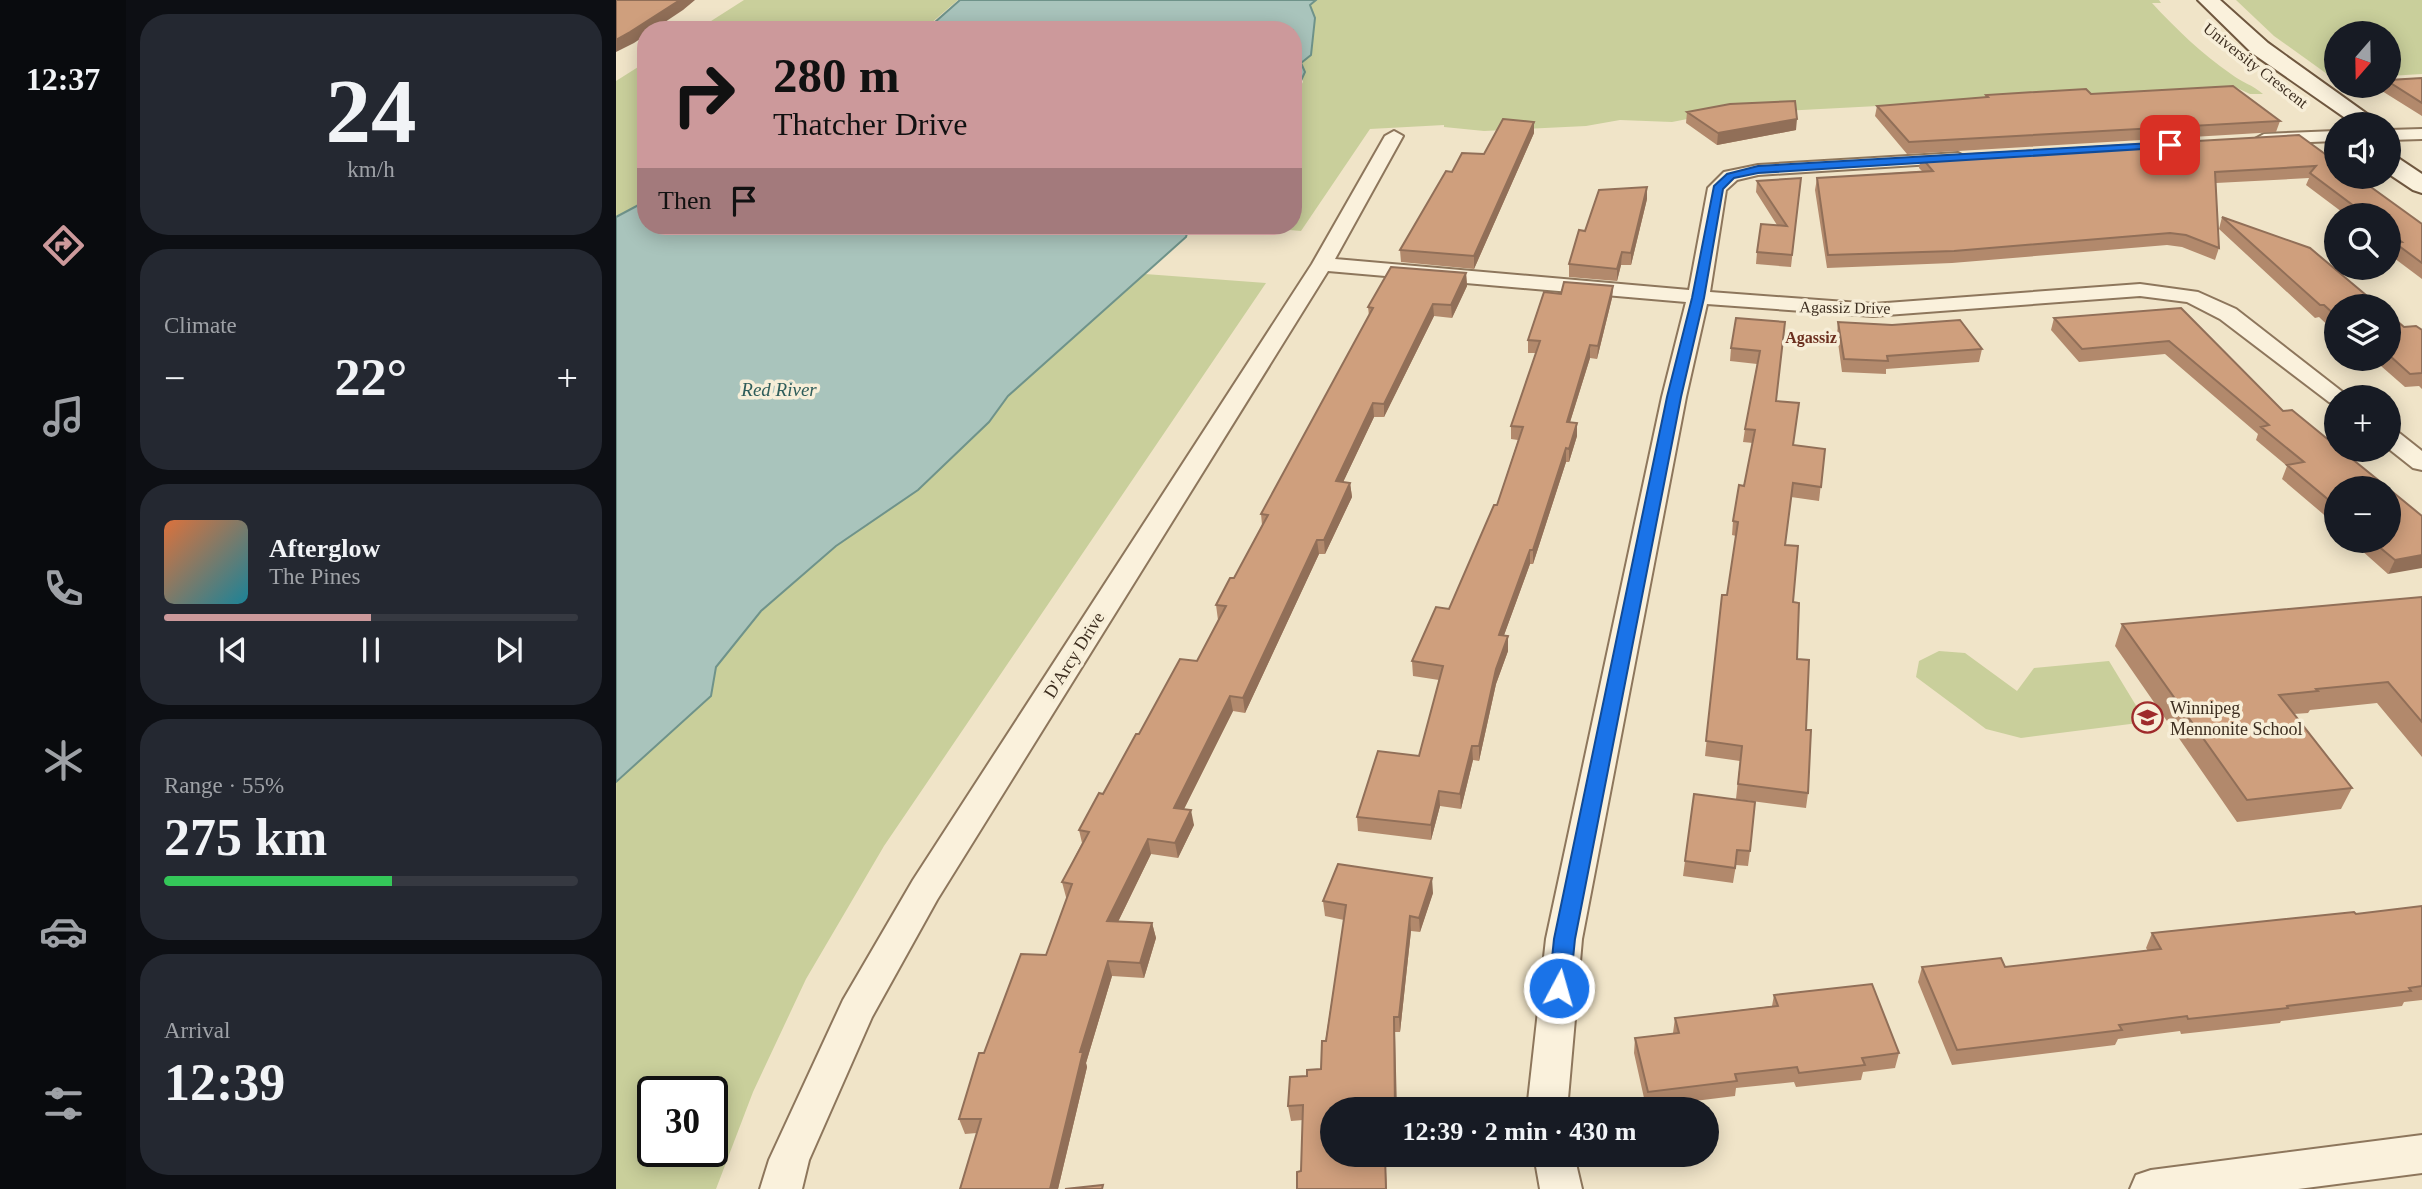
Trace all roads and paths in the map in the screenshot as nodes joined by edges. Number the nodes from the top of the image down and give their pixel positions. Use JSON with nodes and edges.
{"nodes":[{"id":1,"x":2199,"y":11,"type":"edge"},
{"id":2,"x":2224,"y":43,"type":"dead end"},
{"id":3,"x":2352,"y":112,"type":"edge"},
{"id":4,"x":2324,"y":117,"type":"edge"},
{"id":5,"x":2422,"y":134,"type":"edge"},
{"id":6,"x":2401,"y":135,"type":"edge"},
{"id":7,"x":1394,"y":136,"type":"dead end"},
{"id":8,"x":2324,"y":137,"type":"edge"},
{"id":9,"x":2239,"y":141,"type":"edge"},
{"id":10,"x":2401,"y":145,"type":"edge"},
{"id":11,"x":1978,"y":156,"type":"edge"},
{"id":12,"x":2422,"y":160,"type":"edge"},
{"id":13,"x":2401,"y":171,"type":"edge"},
{"id":14,"x":2422,"y":186,"type":"edge"},
{"id":15,"x":1322,"y":264,"type":"junction"},
{"id":16,"x":1698,"y":298,"type":"junction"},
{"id":17,"x":2324,"y":387,"type":"edge"},
{"id":18,"x":2401,"y":446,"type":"edge"},
{"id":19,"x":2422,"y":463,"type":"edge"},
{"id":20,"x":1548,"y":1097,"type":"edge"},
{"id":21,"x":2422,"y":1154,"type":"edge"},
{"id":22,"x":1556,"y":1167,"type":"edge"},
{"id":23,"x":781,"y":1189,"type":"edge"},
{"id":24,"x":1561,"y":1189,"type":"edge"},
{"id":25,"x":2151,"y":1189,"type":"edge"}],
"edges":[{"from":1,"to":3,"type":"main road","name":"University Crescent"},
{"from":2,"to":4,"type":"main road","name":"University Crescent"},
{"from":5,"to":6,"type":"street"},
{"from":7,"to":15,"type":"street","name":"D'Arcy Drive"},
{"from":8,"to":9,"type":"street"},
{"from":10,"to":12,"type":"main road"},
{"from":11,"to":16,"type":"street"},
{"from":13,"to":14,"type":"main road"},
{"from":15,"to":16,"type":"street","name":"Agassiz Drive"},
{"from":15,"to":23,"type":"street","name":"D'Arcy Drive"},
{"from":16,"to":17,"type":"street","name":"Agassiz Drive"},
{"from":16,"to":20,"type":"street"},
{"from":18,"to":19,"type":"street"},
{"from":21,"to":25,"type":"street"},
{"from":22,"to":24,"type":"street"}]}
